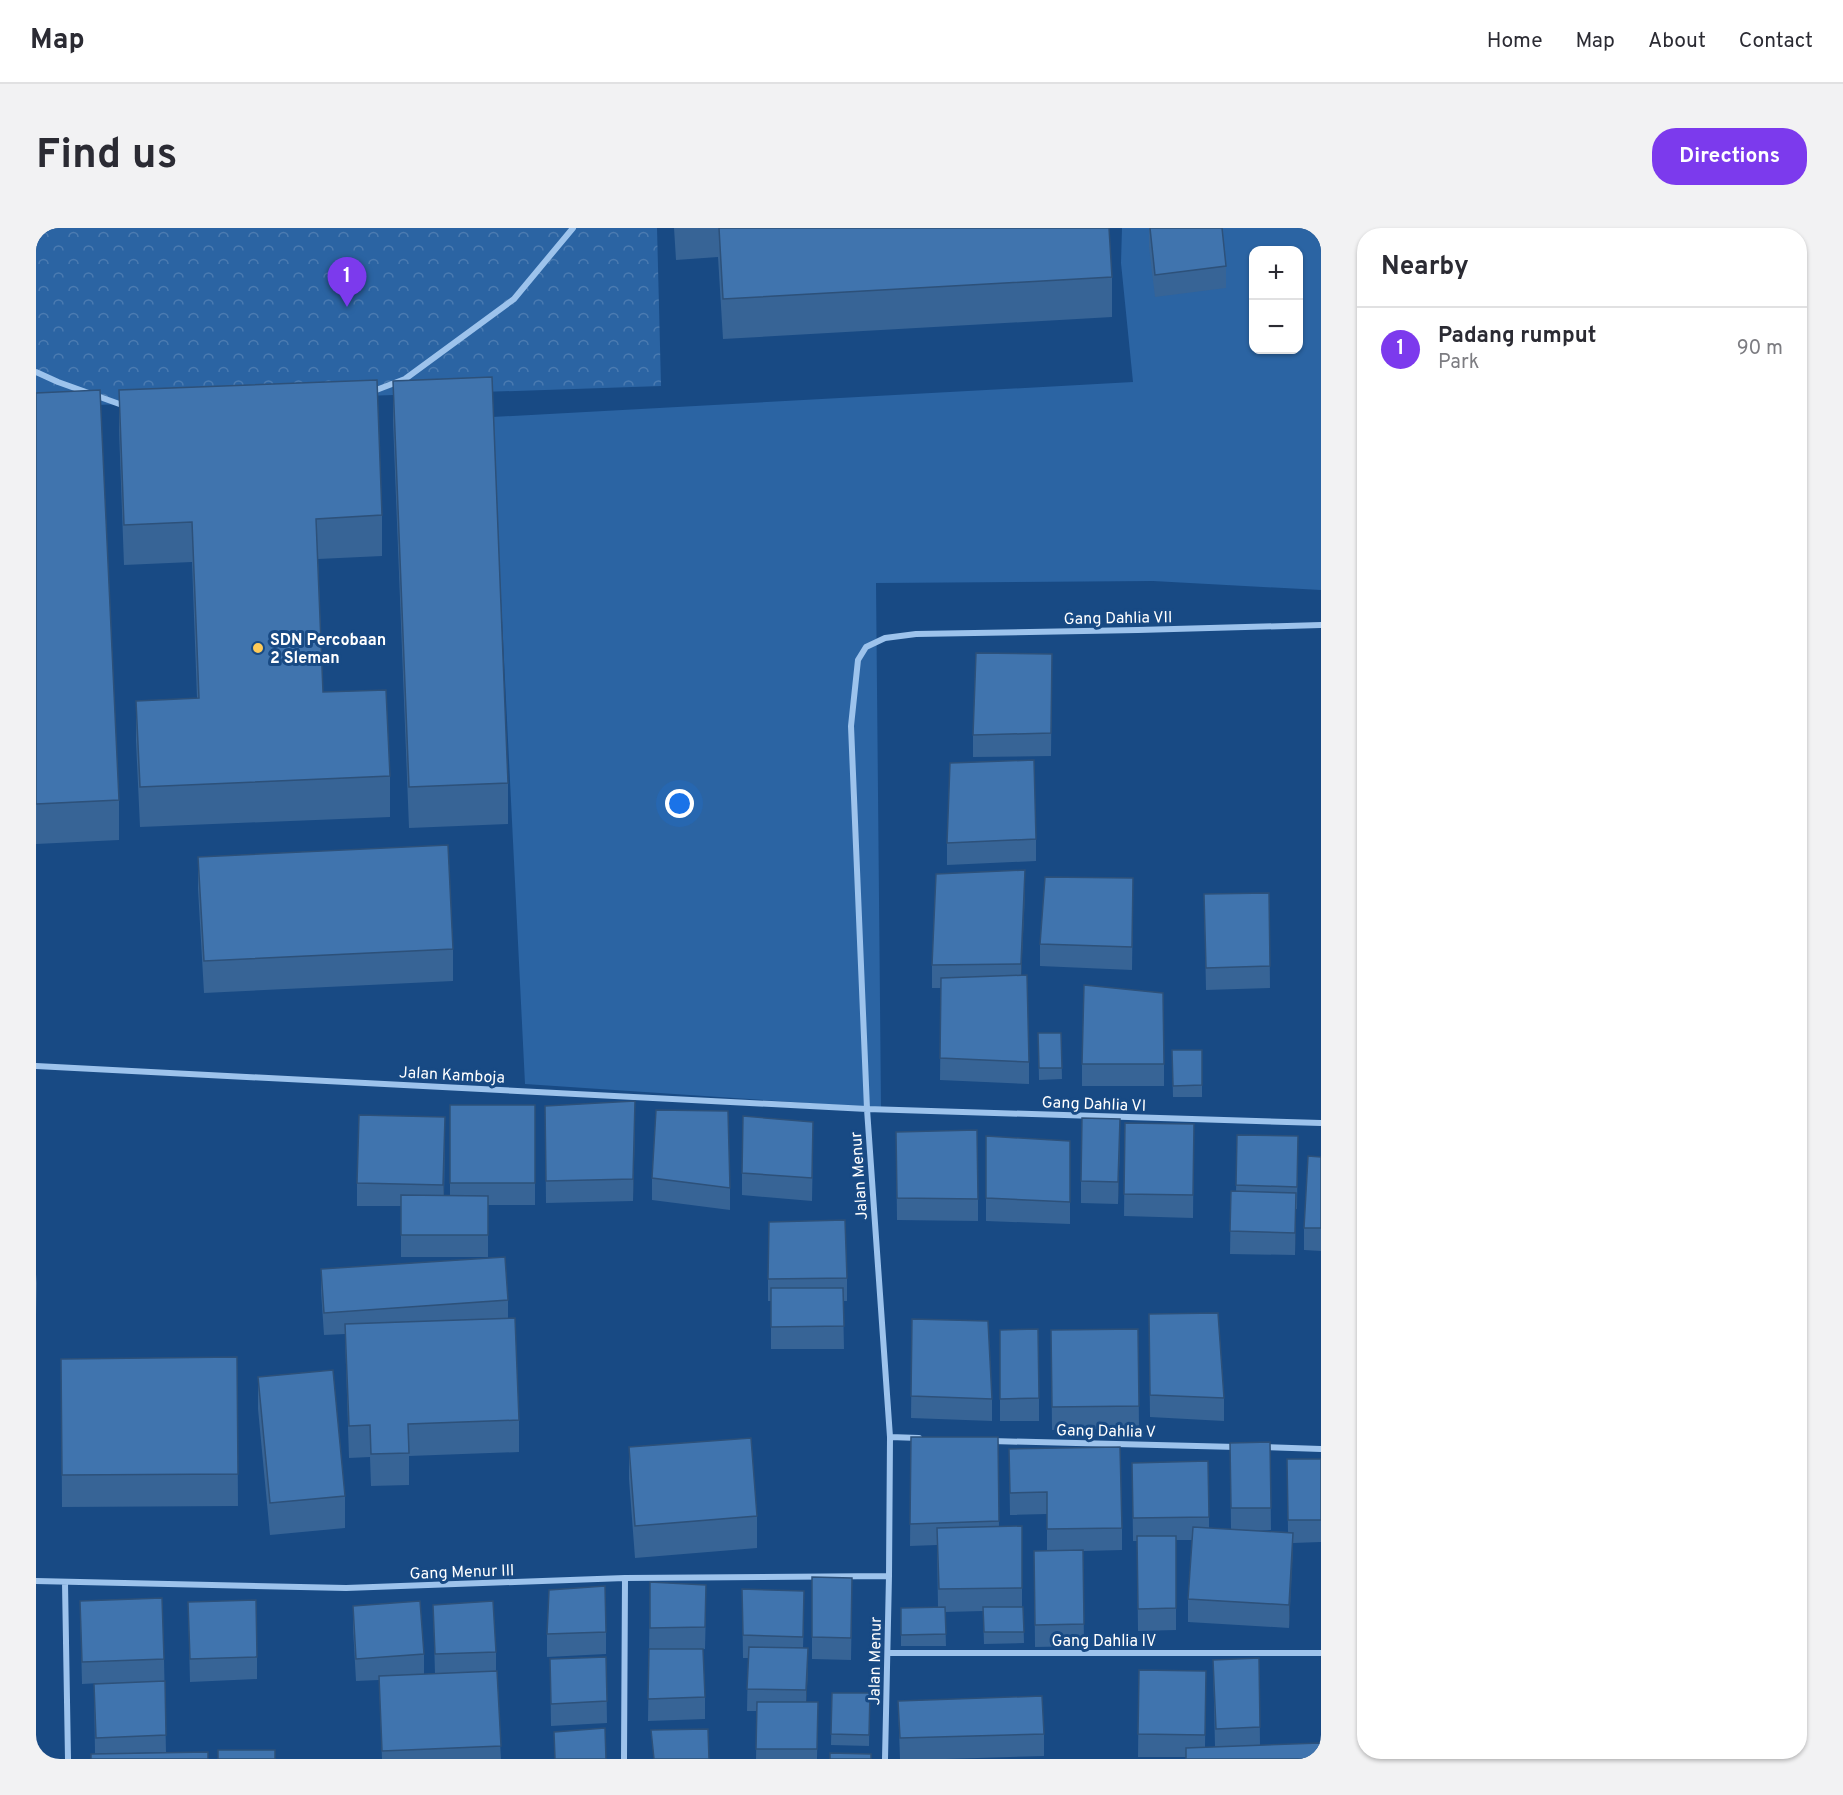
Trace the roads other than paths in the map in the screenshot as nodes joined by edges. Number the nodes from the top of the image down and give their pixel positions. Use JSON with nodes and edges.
{"nodes":[{"id":1,"x":573,"y":228,"type":"edge"},
{"id":2,"x":36,"y":372,"type":"edge"},
{"id":3,"x":363,"y":396,"type":"edge"},
{"id":4,"x":128,"y":408,"type":"edge"},
{"id":5,"x":1321,"y":625,"type":"edge"},
{"id":6,"x":916,"y":634,"type":"joint"},
{"id":7,"x":36,"y":1066,"type":"edge"},
{"id":8,"x":867,"y":1109,"type":"junction"},
{"id":9,"x":1321,"y":1123,"type":"edge"},
{"id":10,"x":890,"y":1437,"type":"junction"},
{"id":11,"x":923,"y":1438,"type":"edge"},
{"id":12,"x":980,"y":1440,"type":"edge"},
{"id":13,"x":1321,"y":1449,"type":"edge"},
{"id":14,"x":889,"y":1576,"type":"junction"},
{"id":15,"x":625,"y":1578,"type":"junction"},
{"id":16,"x":36,"y":1581,"type":"edge"},
{"id":17,"x":65,"y":1583,"type":"junction"},
{"id":18,"x":888,"y":1653,"type":"junction"},
{"id":19,"x":1321,"y":1653,"type":"edge"},
{"id":20,"x":68,"y":1759,"type":"edge"},
{"id":21,"x":624,"y":1759,"type":"edge"},
{"id":22,"x":885,"y":1759,"type":"edge"}],
"edges":[{"from":1,"to":3,"type":"street"},
{"from":2,"to":4,"type":"street"},
{"from":5,"to":6,"type":"street","name":"Gang Dahlia VII"},
{"from":6,"to":8,"type":"street","name":"Jalan Menur"},
{"from":7,"to":8,"type":"street","name":"Jalan Kamboja"},
{"from":8,"to":9,"type":"street","name":"Gang Dahlia VI"},
{"from":8,"to":10,"type":"street","name":"Jalan Menur"},
{"from":10,"to":11,"type":"street"},
{"from":10,"to":14,"type":"street","name":"Jalan Menur"},
{"from":12,"to":13,"type":"street","name":"Gang Dahlia V"},
{"from":14,"to":15,"type":"street","name":"Gang Menur III"},
{"from":14,"to":18,"type":"street","name":"Jalan Menur"},
{"from":15,"to":17,"type":"street","name":"Gang Menur III"},
{"from":15,"to":21,"type":"street"},
{"from":16,"to":17,"type":"street","name":"Gang Menur III"},
{"from":17,"to":20,"type":"street"},
{"from":18,"to":19,"type":"street","name":"Gang Dahlia IV"},
{"from":18,"to":22,"type":"street","name":"Jalan Menur"}]}
